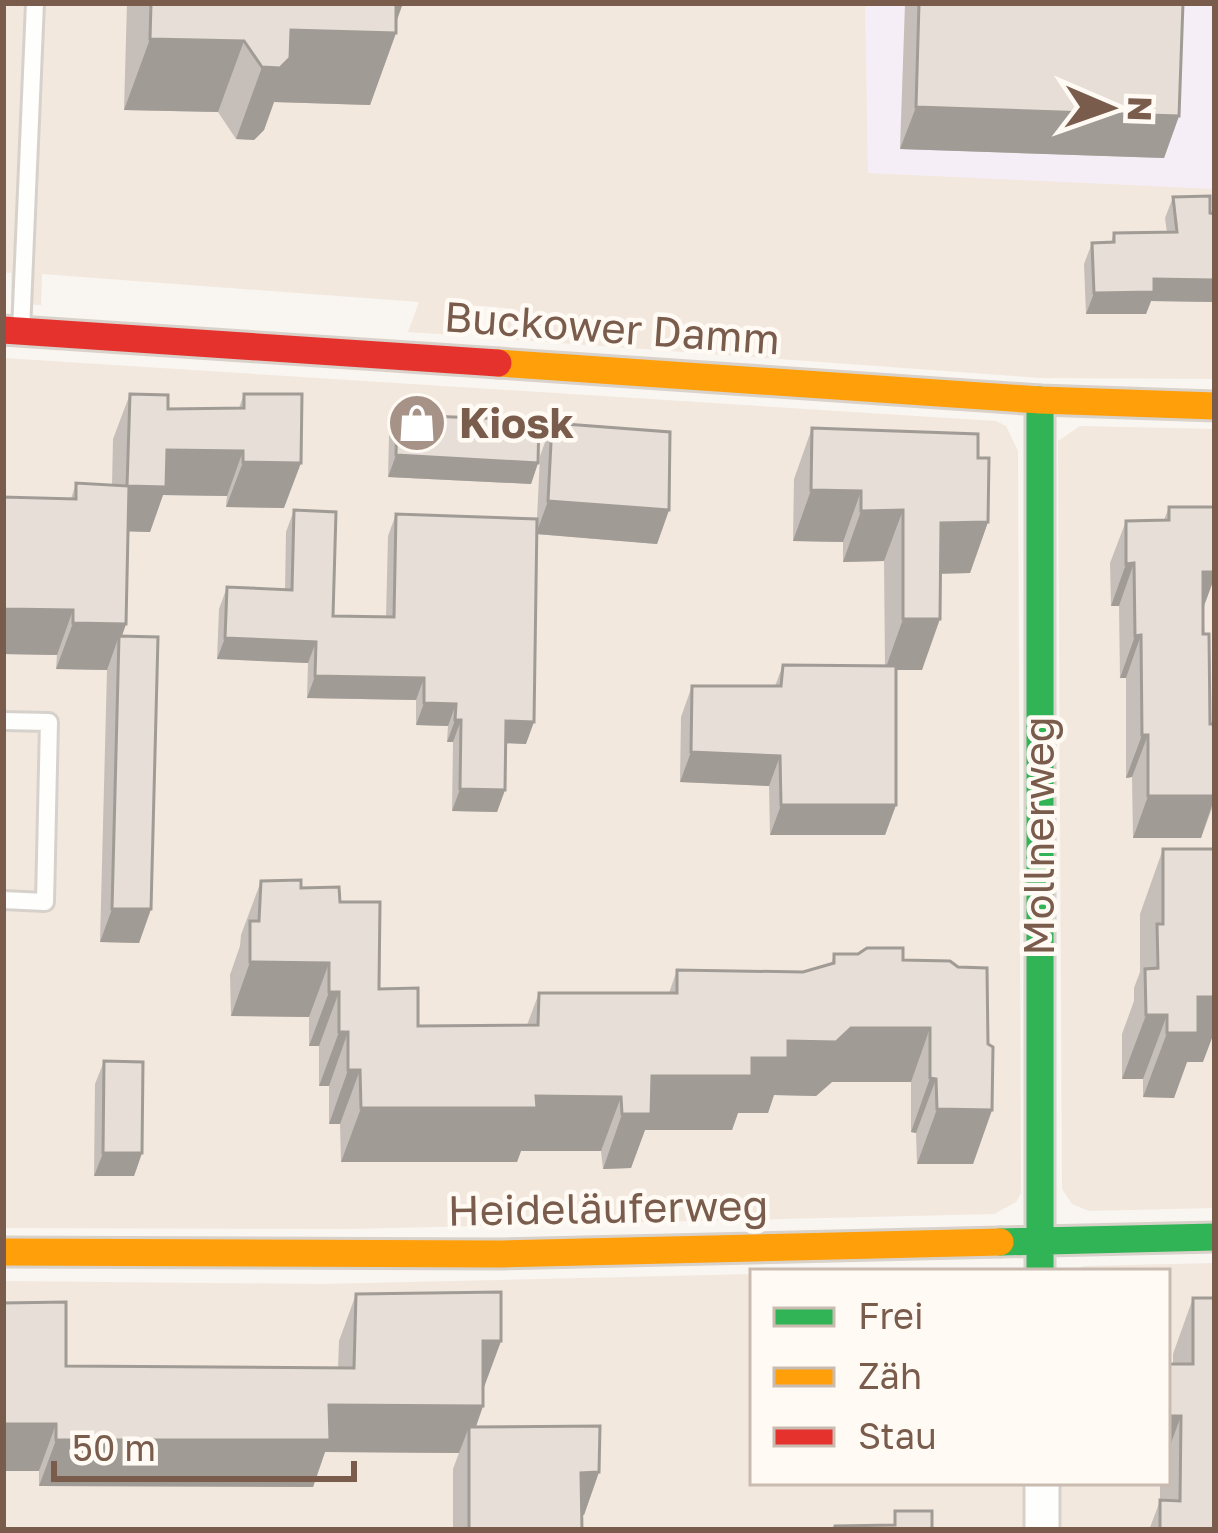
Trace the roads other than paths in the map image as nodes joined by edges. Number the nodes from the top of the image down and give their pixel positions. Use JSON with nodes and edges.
{"nodes":[{"id":1,"x":35,"y":3,"type":"edge"},
{"id":2,"x":12,"y":330,"type":"edge"},
{"id":3,"x":1040,"y":400,"type":"junction"},
{"id":4,"x":1215,"y":406,"type":"edge"},
{"id":5,"x":3,"y":721,"type":"edge"},
{"id":6,"x":3,"y":900,"type":"edge"},
{"id":7,"x":1215,"y":1237,"type":"edge"},
{"id":8,"x":1040,"y":1241,"type":"junction"},
{"id":9,"x":3,"y":1252,"type":"edge"},
{"id":10,"x":1040,"y":1269,"type":"edge"},
{"id":11,"x":1042,"y":1485,"type":"edge"},
{"id":12,"x":1042,"y":1530,"type":"edge"}],
"edges":[{"from":1,"to":2,"type":"lane"},
{"from":2,"to":3,"type":"street","name":"Buckower Damm"},
{"from":3,"to":4,"type":"street","name":"Buckower Damm"},
{"from":3,"to":8,"type":"street","name":"Mollnerweg"},
{"from":5,"to":6,"type":"lane"},
{"from":7,"to":8,"type":"street","name":"Heideläuferweg"},
{"from":8,"to":9,"type":"street","name":"Heideläuferweg"},
{"from":8,"to":10,"type":"street","name":"Mollnerweg"},
{"from":11,"to":12,"type":"street"}]}
